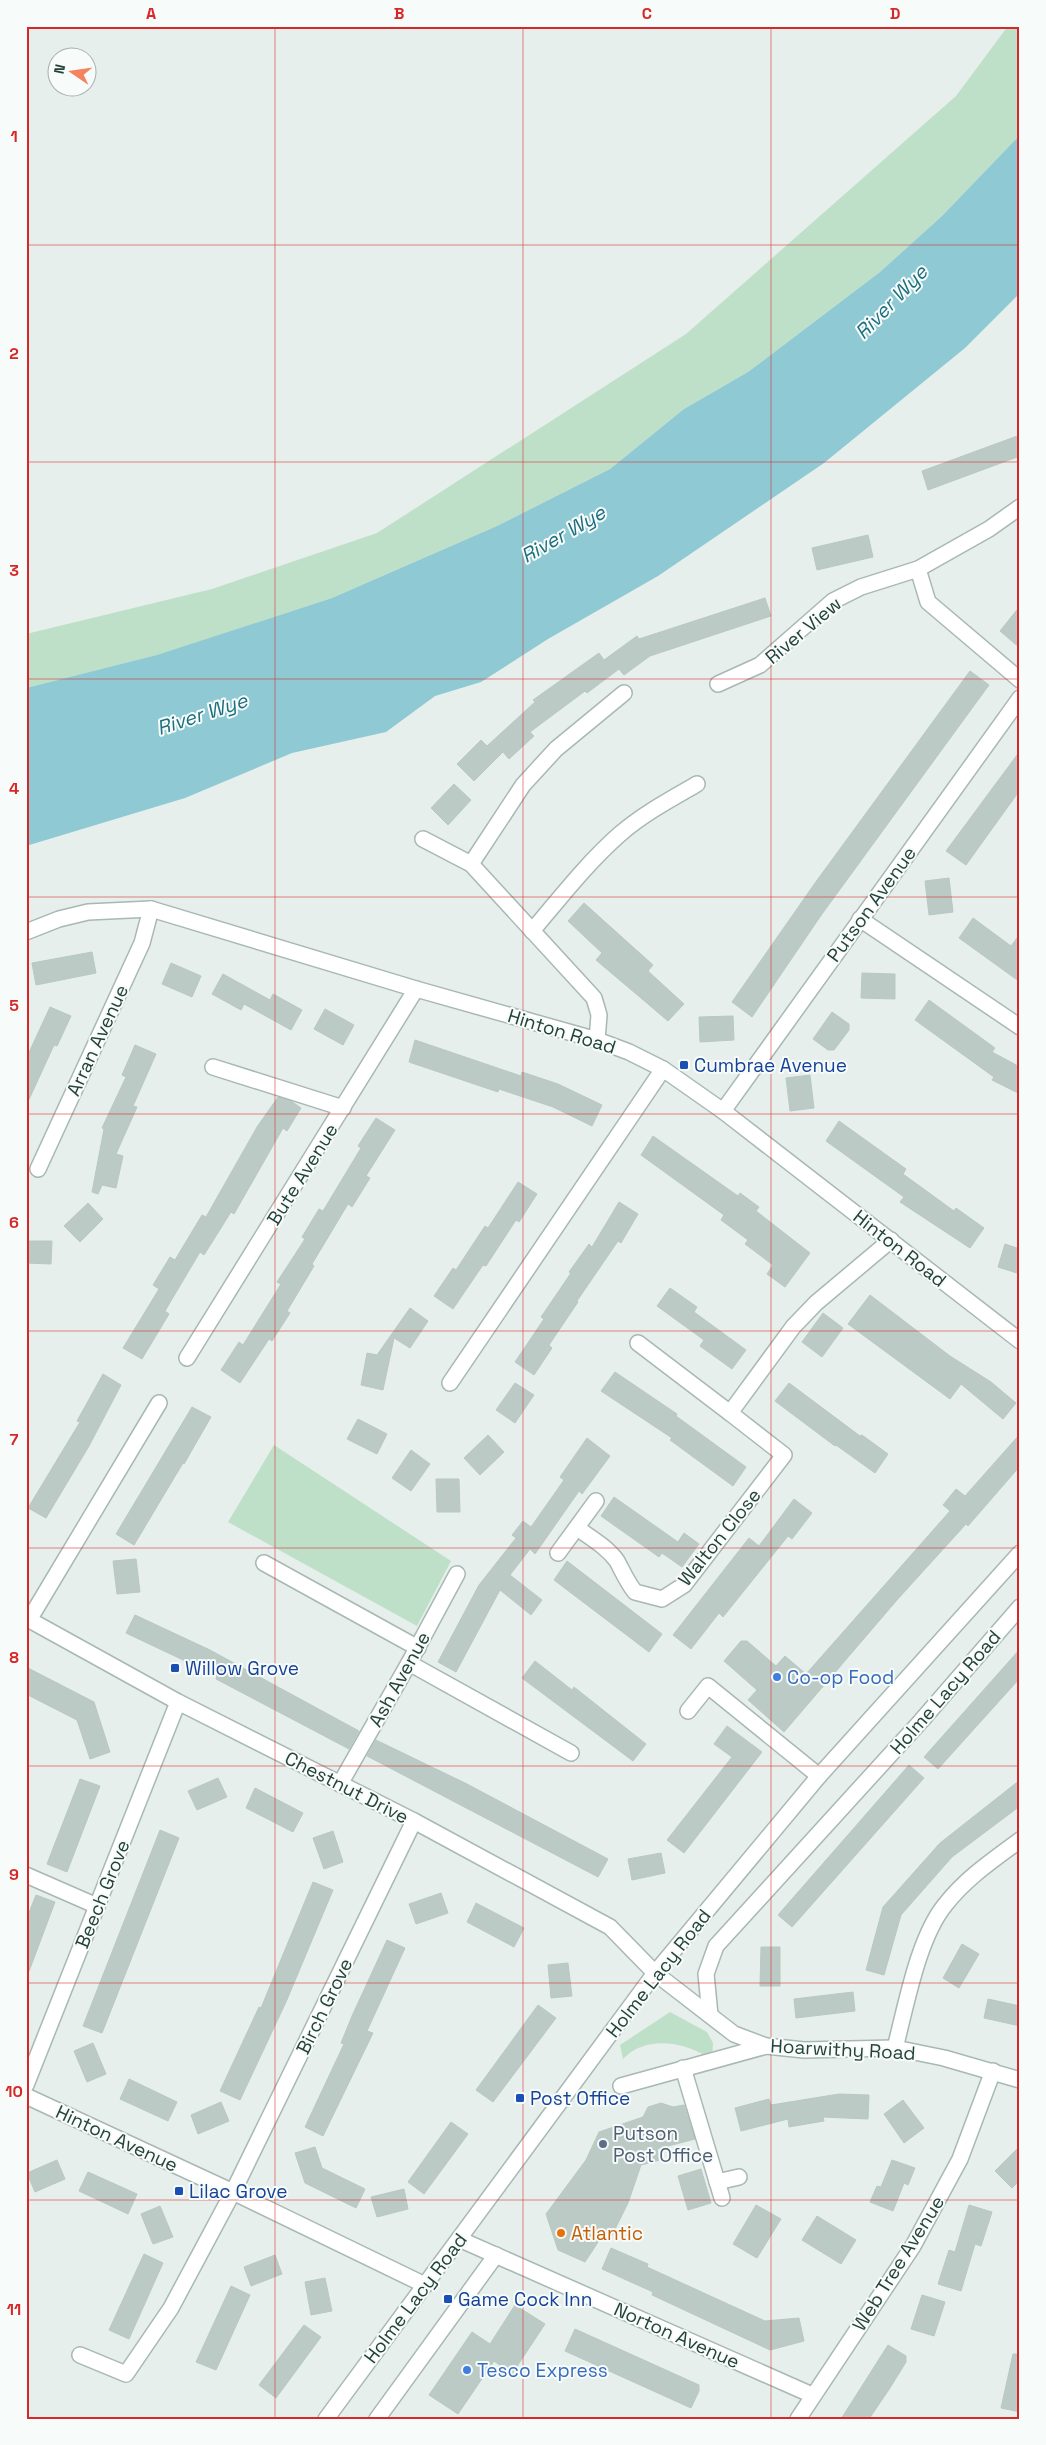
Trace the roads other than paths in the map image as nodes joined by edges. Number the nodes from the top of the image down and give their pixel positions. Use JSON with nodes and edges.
{"nodes":[{"id":1,"x":1020,"y":507,"type":"edge"},
{"id":2,"x":918,"y":569,"type":"junction"},
{"id":3,"x":1020,"y":680,"type":"edge"},
{"id":4,"x":718,"y":684,"type":"dead end"},
{"id":5,"x":624,"y":693,"type":"dead end"},
{"id":6,"x":1020,"y":698,"type":"edge"},
{"id":7,"x":698,"y":784,"type":"dead end"},
{"id":8,"x":423,"y":839,"type":"dead end"},
{"id":9,"x":471,"y":864,"type":"junction"},
{"id":10,"x":152,"y":909,"type":"junction"},
{"id":11,"x":860,"y":919,"type":"junction"},
{"id":12,"x":26,"y":932,"type":"edge"},
{"id":13,"x":532,"y":932,"type":"junction"},
{"id":14,"x":416,"y":989,"type":"junction"},
{"id":15,"x":1020,"y":1027,"type":"edge"},
{"id":16,"x":597,"y":1040,"type":"junction"},
{"id":17,"x":213,"y":1067,"type":"dead end"},
{"id":18,"x":664,"y":1069,"type":"junction"},
{"id":19,"x":343,"y":1108,"type":"junction"},
{"id":20,"x":723,"y":1111,"type":"junction"},
{"id":21,"x":38,"y":1170,"type":"dead end"},
{"id":22,"x":891,"y":1240,"type":"junction"},
{"id":23,"x":1020,"y":1341,"type":"edge"},
{"id":24,"x":638,"y":1343,"type":"dead end"},
{"id":25,"x":187,"y":1358,"type":"dead end"},
{"id":26,"x":450,"y":1383,"type":"dead end"},
{"id":27,"x":159,"y":1403,"type":"dead end"},
{"id":28,"x":730,"y":1413,"type":"junction"},
{"id":29,"x":596,"y":1500,"type":"dead end"},
{"id":30,"x":577,"y":1528,"type":"junction"},
{"id":31,"x":1020,"y":1553,"type":"edge"},
{"id":32,"x":558,"y":1554,"type":"dead end"},
{"id":33,"x":264,"y":1563,"type":"dead end"},
{"id":34,"x":457,"y":1574,"type":"dead end"},
{"id":35,"x":1020,"y":1607,"type":"edge"},
{"id":36,"x":28,"y":1619,"type":"edge"},
{"id":37,"x":418,"y":1648,"type":"junction"},
{"id":38,"x":409,"y":1663,"type":"junction"},
{"id":39,"x":178,"y":1702,"type":"junction"},
{"id":40,"x":688,"y":1711,"type":"dead end"},
{"id":41,"x":571,"y":1753,"type":"dead end"},
{"id":42,"x":818,"y":1776,"type":"junction"},
{"id":43,"x":340,"y":1784,"type":"junction"},
{"id":44,"x":414,"y":1821,"type":"junction"},
{"id":45,"x":1020,"y":1840,"type":"edge"},
{"id":46,"x":26,"y":1875,"type":"edge"},
{"id":47,"x":97,"y":1906,"type":"junction"},
{"id":48,"x":655,"y":1973,"type":"junction"},
{"id":49,"x":710,"y":2015,"type":"junction"},
{"id":50,"x":766,"y":2046,"type":"junction"},
{"id":51,"x":895,"y":2048,"type":"junction"},
{"id":52,"x":683,"y":2068,"type":"junction"},
{"id":53,"x":993,"y":2071,"type":"junction"},
{"id":54,"x":1020,"y":2080,"type":"edge"},
{"id":55,"x":26,"y":2085,"type":"edge"},
{"id":56,"x":621,"y":2086,"type":"dead end"},
{"id":57,"x":26,"y":2096,"type":"edge"},
{"id":58,"x":739,"y":2177,"type":"dead end"},
{"id":59,"x":717,"y":2182,"type":"junction"},
{"id":60,"x":233,"y":2192,"type":"junction"},
{"id":61,"x":722,"y":2198,"type":"dead end"},
{"id":62,"x":459,"y":2239,"type":"junction"},
{"id":63,"x":496,"y":2255,"type":"junction"},
{"id":64,"x":424,"y":2285,"type":"junction"},
{"id":65,"x":80,"y":2355,"type":"dead end"},
{"id":66,"x":812,"y":2395,"type":"junction"},
{"id":67,"x":326,"y":2419,"type":"edge"},
{"id":68,"x":377,"y":2419,"type":"edge"},
{"id":69,"x":798,"y":2419,"type":"edge"}],
"edges":[{"from":1,"to":2,"type":"street","name":"River View"},
{"from":2,"to":3,"type":"street"},
{"from":2,"to":4,"type":"street","name":"River View"},
{"from":5,"to":9,"type":"street"},
{"from":6,"to":11,"type":"street","name":"Putson Avenue"},
{"from":7,"to":13,"type":"street"},
{"from":8,"to":9,"type":"street"},
{"from":9,"to":13,"type":"street"},
{"from":10,"to":12,"type":"street","name":"Hinton Road"},
{"from":10,"to":14,"type":"street","name":"Hinton Road"},
{"from":10,"to":21,"type":"street","name":"Arran Avenue"},
{"from":11,"to":15,"type":"street"},
{"from":11,"to":20,"type":"street","name":"Putson Avenue"},
{"from":13,"to":16,"type":"street"},
{"from":14,"to":16,"type":"street","name":"Hinton Road"},
{"from":14,"to":19,"type":"street","name":"Bute Avenue"},
{"from":16,"to":18,"type":"street","name":"Hinton Road"},
{"from":17,"to":19,"type":"street"},
{"from":18,"to":20,"type":"street","name":"Hinton Road"},
{"from":18,"to":26,"type":"street"},
{"from":19,"to":25,"type":"street","name":"Bute Avenue"},
{"from":20,"to":22,"type":"street","name":"Hinton Road"},
{"from":22,"to":23,"type":"street","name":"Hinton Road"},
{"from":22,"to":28,"type":"street"},
{"from":24,"to":28,"type":"street","name":"Walton Close"},
{"from":27,"to":36,"type":"street"},
{"from":28,"to":30,"type":"street","name":"Walton Close"},
{"from":29,"to":30,"type":"street"},
{"from":30,"to":32,"type":"street"},
{"from":31,"to":42,"type":"street","name":"Holme Lacy Road"},
{"from":33,"to":37,"type":"street"},
{"from":34,"to":37,"type":"street","name":"Ash Avenue"},
{"from":35,"to":49,"type":"street","name":"Holme Lacy Road"},
{"from":36,"to":39,"type":"street","name":"Chestnut Drive"},
{"from":37,"to":38,"type":"street","name":"Ash Avenue"},
{"from":38,"to":41,"type":"street"},
{"from":38,"to":43,"type":"street","name":"Ash Avenue"},
{"from":39,"to":43,"type":"street","name":"Chestnut Drive"},
{"from":39,"to":47,"type":"street","name":"Beech Grove"},
{"from":40,"to":42,"type":"street"},
{"from":42,"to":48,"type":"street","name":"Holme Lacy Road"},
{"from":43,"to":44,"type":"street","name":"Chestnut Drive"},
{"from":44,"to":48,"type":"street","name":"Chestnut Drive"},
{"from":44,"to":60,"type":"street","name":"Birch Grove"},
{"from":45,"to":51,"type":"street"},
{"from":46,"to":47,"type":"street"},
{"from":47,"to":55,"type":"street","name":"Beech Grove"},
{"from":48,"to":49,"type":"street","name":"Hoarwithy Road"},
{"from":48,"to":62,"type":"street","name":"Holme Lacy Road"},
{"from":49,"to":50,"type":"street","name":"Hoarwithy Road"},
{"from":50,"to":51,"type":"street","name":"Hoarwithy Road"},
{"from":50,"to":52,"type":"street"},
{"from":51,"to":53,"type":"street","name":"Hoarwithy Road"},
{"from":52,"to":56,"type":"street"},
{"from":52,"to":59,"type":"street"},
{"from":53,"to":54,"type":"street","name":"Hoarwithy Road"},
{"from":53,"to":66,"type":"street","name":"Web Tree Avenue"},
{"from":57,"to":60,"type":"street","name":"Hinton Avenue"},
{"from":58,"to":59,"type":"street"},
{"from":59,"to":61,"type":"street"},
{"from":60,"to":64,"type":"street","name":"Hinton Avenue"},
{"from":60,"to":65,"type":"street"},
{"from":62,"to":63,"type":"street","name":"Norton Avenue"},
{"from":62,"to":64,"type":"street","name":"Holme Lacy Road"},
{"from":63,"to":66,"type":"street","name":"Norton Avenue"},
{"from":63,"to":68,"type":"street"},
{"from":64,"to":67,"type":"street","name":"Holme Lacy Road"},
{"from":66,"to":69,"type":"street","name":"Web Tree Avenue"}]}
